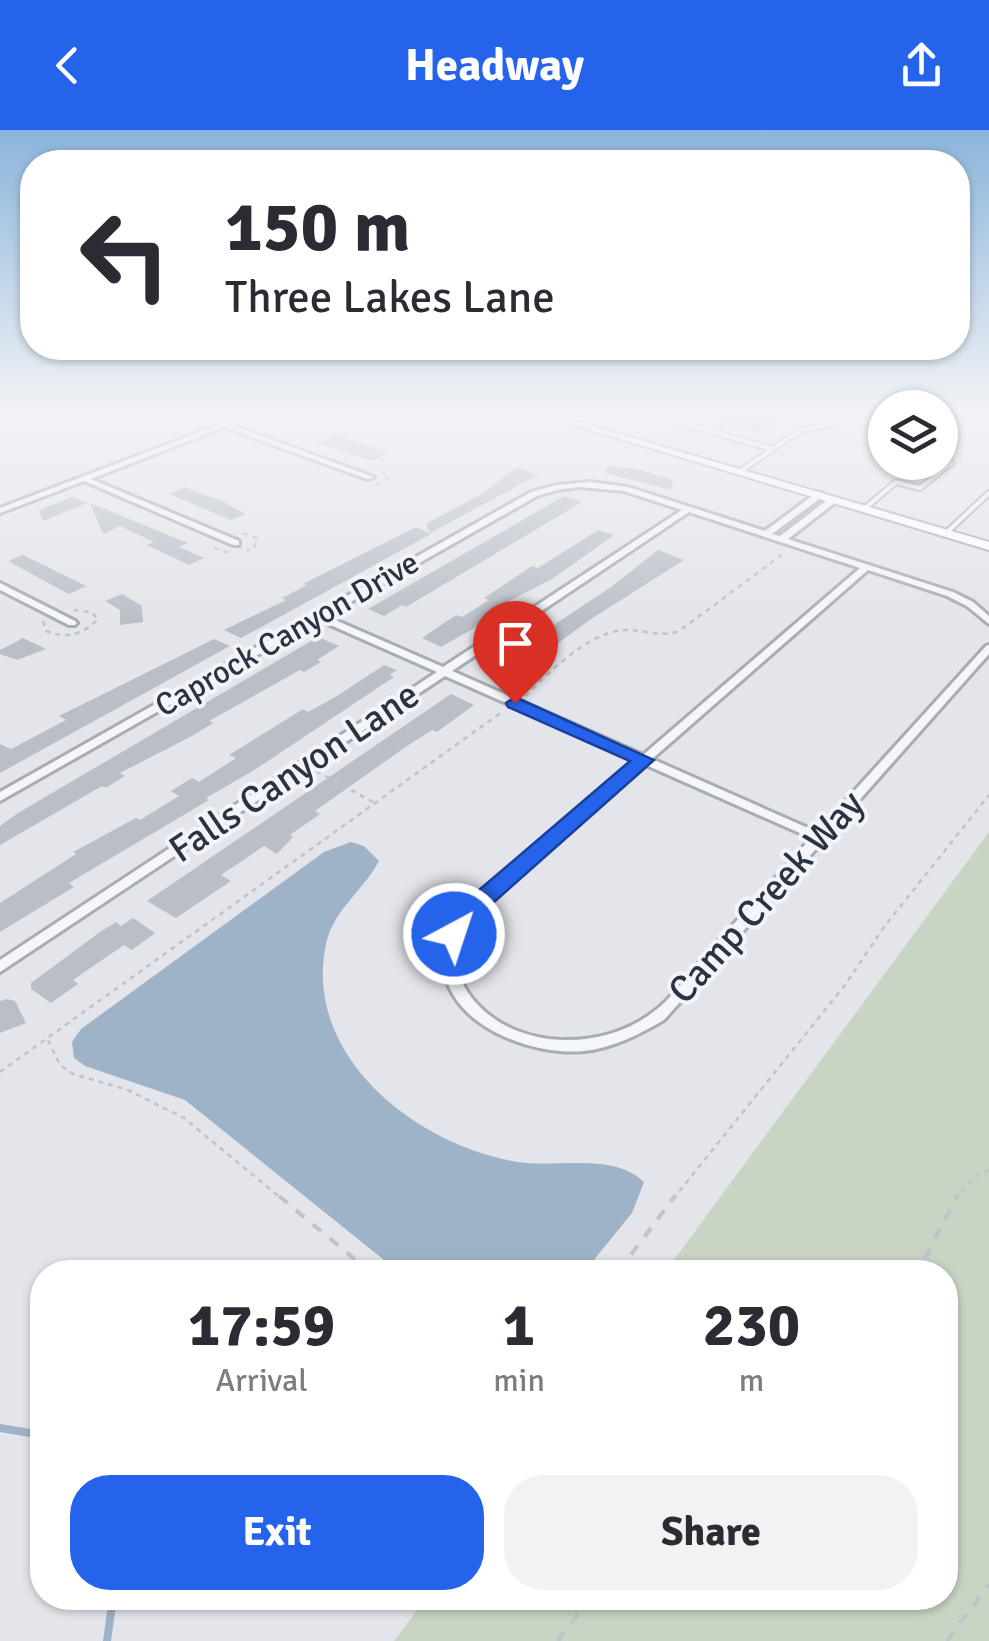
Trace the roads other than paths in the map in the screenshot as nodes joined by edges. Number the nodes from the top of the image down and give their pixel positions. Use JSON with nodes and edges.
{"nodes":[{"id":1,"x":69,"y":484,"type":"edge"},
{"id":2,"x":97,"y":484,"type":"edge"},
{"id":3,"x":779,"y":484,"type":"edge"},
{"id":4,"x":894,"y":484,"type":"edge"},
{"id":5,"x":902,"y":484,"type":"edge"},
{"id":6,"x":926,"y":484,"type":"edge"},
{"id":7,"x":989,"y":493,"type":"edge"},
{"id":8,"x":819,"y":495,"type":"junction"},
{"id":9,"x":833,"y":500,"type":"junction"},
{"id":10,"x":864,"y":508,"type":"junction"},
{"id":11,"x":688,"y":510,"type":"junction"},
{"id":12,"x":0,"y":511,"type":"edge"},
{"id":13,"x":946,"y":533,"type":"junction"},
{"id":14,"x":766,"y":535,"type":"junction"},
{"id":15,"x":236,"y":538,"type":"road end"},
{"id":16,"x":781,"y":540,"type":"junction"},
{"id":17,"x":989,"y":546,"type":"edge"},
{"id":18,"x":866,"y":567,"type":"junction"},
{"id":19,"x":0,"y":586,"type":"edge"},
{"id":20,"x":319,"y":616,"type":"junction"},
{"id":21,"x":988,"y":620,"type":"edge"},
{"id":22,"x":72,"y":623,"type":"dead end"},
{"id":23,"x":989,"y":648,"type":"edge"},
{"id":24,"x":444,"y":672,"type":"junction"},
{"id":25,"x":644,"y":760,"type":"junction"},
{"id":26,"x":0,"y":797,"type":"edge"},
{"id":27,"x":819,"y":838,"type":"junction"},
{"id":28,"x":0,"y":967,"type":"edge"}],
"edges":[{"from":1,"to":12,"type":"street"},
{"from":2,"to":15,"type":"street"},
{"from":3,"to":8,"type":"main road"},
{"from":4,"to":10,"type":"lane"},
{"from":5,"to":6,"type":"lane"},
{"from":7,"to":13,"type":"lane"},
{"from":8,"to":9,"type":"main road"},
{"from":8,"to":14,"type":"street"},
{"from":9,"to":10,"type":"main road"},
{"from":9,"to":16,"type":"street"},
{"from":10,"to":13,"type":"main road"},
{"from":11,"to":14,"type":"street"},
{"from":11,"to":20,"type":"street","name":"Caprock Canyon Drive"},
{"from":11,"to":24,"type":"street","name":"Falls Canyon Lane"},
{"from":13,"to":17,"type":"main road"},
{"from":14,"to":16,"type":"street"},
{"from":16,"to":18,"type":"street"},
{"from":18,"to":21,"type":"street"},
{"from":18,"to":25,"type":"street"},
{"from":19,"to":22,"type":"street"},
{"from":20,"to":24,"type":"street"},
{"from":20,"to":26,"type":"street","name":"Caprock Canyon Drive"},
{"from":23,"to":27,"type":"street","name":"Camp Creek Way"},
{"from":24,"to":25,"type":"street"},
{"from":24,"to":28,"type":"street","name":"Falls Canyon Lane"},
{"from":25,"to":27,"type":"street"},
{"from":25,"to":27,"type":"street","name":"Camp Creek Way"}]}
